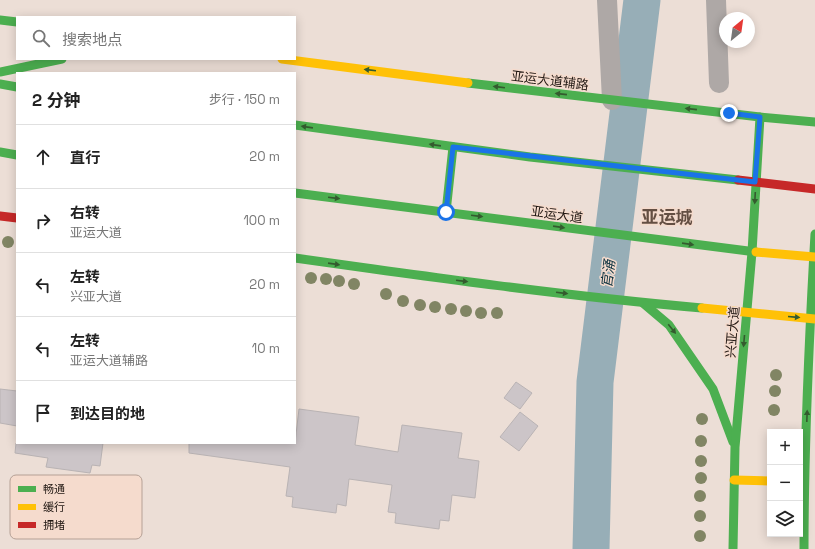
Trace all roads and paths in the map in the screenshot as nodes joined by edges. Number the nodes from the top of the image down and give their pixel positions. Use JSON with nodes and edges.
{"nodes":[{"id":1,"x":607,"y":0,"type":"edge"},
{"id":2,"x":716,"y":0,"type":"edge"},
{"id":3,"x":0,"y":20,"type":"edge"},
{"id":4,"x":16,"y":22,"type":"edge"},
{"id":5,"x":57,"y":60,"type":"edge"},
{"id":6,"x":290,"y":60,"type":"edge"},
{"id":7,"x":0,"y":72,"type":"edge"},
{"id":8,"x":719,"y":83,"type":"dead end"},
{"id":9,"x":0,"y":84,"type":"edge"},
{"id":10,"x":16,"y":86,"type":"edge"},
{"id":11,"x":612,"y":100,"type":"junction"},
{"id":12,"x":760,"y":117,"type":"junction"},
{"id":13,"x":815,"y":122,"type":"edge"},
{"id":14,"x":296,"y":125,"type":"edge"},
{"id":15,"x":453,"y":147,"type":"junction"},
{"id":16,"x":0,"y":152,"type":"edge"},
{"id":17,"x":16,"y":155,"type":"edge"},
{"id":18,"x":755,"y":182,"type":"junction"},
{"id":19,"x":815,"y":189,"type":"edge"},
{"id":20,"x":296,"y":193,"type":"edge"},
{"id":21,"x":446,"y":212,"type":"junction"},
{"id":22,"x":0,"y":216,"type":"edge"},
{"id":23,"x":16,"y":218,"type":"edge"},
{"id":24,"x":815,"y":234,"type":"edge"},
{"id":25,"x":752,"y":252,"type":"junction"},
{"id":26,"x":814,"y":257,"type":"edge"},
{"id":27,"x":296,"y":258,"type":"edge"},
{"id":28,"x":643,"y":303,"type":"junction"},
{"id":29,"x":747,"y":313,"type":"junction"},
{"id":30,"x":813,"y":319,"type":"edge"},
{"id":31,"x":735,"y":447,"type":"junction"},
{"id":32,"x":815,"y":447,"type":"edge"},
{"id":33,"x":806,"y":458,"type":"junction"},
{"id":34,"x":803,"y":476,"type":"edge"},
{"id":35,"x":734,"y":480,"type":"junction"},
{"id":36,"x":767,"y":481,"type":"edge"},
{"id":37,"x":803,"y":501,"type":"edge"},
{"id":38,"x":733,"y":549,"type":"edge"},
{"id":39,"x":804,"y":549,"type":"edge"}],
"edges":[{"from":1,"to":11,"type":"street"},
{"from":2,"to":8,"type":"street"},
{"from":3,"to":4,"type":"main road"},
{"from":5,"to":7,"type":"main road"},
{"from":11,"to":6,"type":"main road","name":"亚运大道辅路","one_way":true},
{"from":9,"to":10,"type":"main road"},
{"from":12,"to":11,"type":"main road","name":"亚运大道辅路","one_way":true},
{"from":12,"to":13,"type":"main road","name":"亚运大道辅路"},
{"from":12,"to":18,"type":"main road","name":"兴亚大道"},
{"from":15,"to":14,"type":"main road","one_way":true},
{"from":15,"to":18,"type":"main road"},
{"from":15,"to":21,"type":"main road"},
{"from":16,"to":17,"type":"main road"},
{"from":18,"to":19,"type":"main road"},
{"from":18,"to":25,"type":"main road","name":"兴亚大道","one_way":true},
{"from":20,"to":21,"type":"main road","name":"亚运大道","one_way":true},
{"from":21,"to":25,"type":"main road","name":"亚运大道","one_way":true},
{"from":22,"to":23,"type":"main road"},
{"from":24,"to":26,"type":"main road"},
{"from":25,"to":26,"type":"main road","name":"亚运大道"},
{"from":25,"to":29,"type":"main road","name":"兴亚大道"},
{"from":26,"to":30,"type":"main road"},
{"from":27,"to":28,"type":"main road","one_way":true},
{"from":28,"to":29,"type":"main road"},
{"from":28,"to":31,"type":"main road","one_way":true},
{"from":29,"to":30,"type":"main road","one_way":true},
{"from":29,"to":31,"type":"main road","name":"兴亚大道","one_way":true},
{"from":33,"to":30,"type":"main road","one_way":true},
{"from":31,"to":35,"type":"main road","name":"兴亚大道"},
{"from":32,"to":33,"type":"main road"},
{"from":33,"to":34,"type":"main road"},
{"from":35,"to":36,"type":"main road"},
{"from":35,"to":38,"type":"main road","name":"兴亚大道"},
{"from":37,"to":39,"type":"main road"}]}
